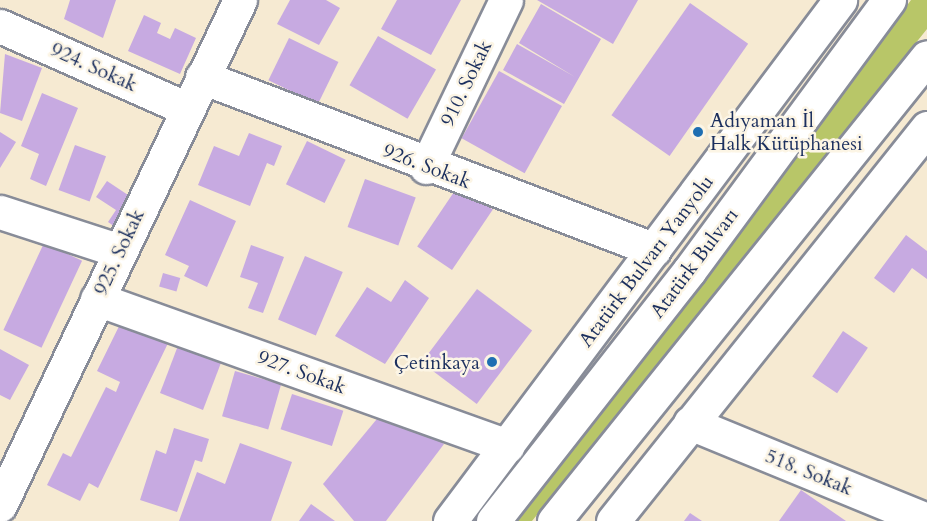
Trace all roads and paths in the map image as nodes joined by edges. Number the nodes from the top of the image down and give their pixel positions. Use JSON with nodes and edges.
{"nodes":[{"id":1,"x":240,"y":0,"type":"edge"},
{"id":2,"x":506,"y":0,"type":"edge"},
{"id":3,"x":840,"y":0,"type":"edge"},
{"id":4,"x":889,"y":0,"type":"edge"},
{"id":5,"x":0,"y":26,"type":"edge"},
{"id":6,"x":927,"y":57,"type":"edge"},
{"id":7,"x":202,"y":77,"type":"junction"},
{"id":8,"x":187,"y":109,"type":"junction"},
{"id":9,"x":927,"y":128,"type":"edge"},
{"id":10,"x":426,"y":167,"type":"junction"},
{"id":11,"x":0,"y":212,"type":"edge"},
{"id":12,"x":654,"y":250,"type":"junction"},
{"id":13,"x":120,"y":251,"type":"junction"},
{"id":14,"x":97,"y":299,"type":"junction"},
{"id":15,"x":690,"y":423,"type":"junction"},
{"id":16,"x":507,"y":446,"type":"junction"},
{"id":17,"x":0,"y":505,"type":"edge"},
{"id":18,"x":927,"y":520,"type":"edge"},
{"id":19,"x":450,"y":521,"type":"edge"},
{"id":20,"x":493,"y":521,"type":"edge"},
{"id":21,"x":554,"y":521,"type":"edge"},
{"id":22,"x":613,"y":521,"type":"edge"}],
"edges":[{"from":1,"to":7,"type":"main road","name":"925. Sokak"},
{"from":2,"to":10,"type":"main road","name":"910. Sokak"},
{"from":3,"to":12,"type":"main road","name":"Atatürk Bulvarı Yanyolu"},
{"from":4,"to":20,"type":"main road","name":"Atatürk Bulvarı"},
{"from":5,"to":8,"type":"main road","name":"924. Sokak"},
{"from":6,"to":21,"type":"main road"},
{"from":7,"to":8,"type":"main road","name":"925. Sokak"},
{"from":7,"to":10,"type":"main road","name":"926. Sokak"},
{"from":8,"to":13,"type":"main road","name":"925. Sokak"},
{"from":9,"to":15,"type":"main road"},
{"from":10,"to":12,"type":"main road","name":"926. Sokak"},
{"from":11,"to":13,"type":"main road"},
{"from":12,"to":16,"type":"main road","name":"Atatürk Bulvarı Yanyolu"},
{"from":13,"to":14,"type":"main road","name":"925. Sokak"},
{"from":14,"to":16,"type":"main road","name":"927. Sokak"},
{"from":14,"to":17,"type":"main road","name":"925. Sokak"},
{"from":15,"to":18,"type":"main road","name":"518. Sokak"},
{"from":15,"to":22,"type":"main road"},
{"from":16,"to":19,"type":"main road","name":"Atatürk Bulvarı Yanyolu"}]}
